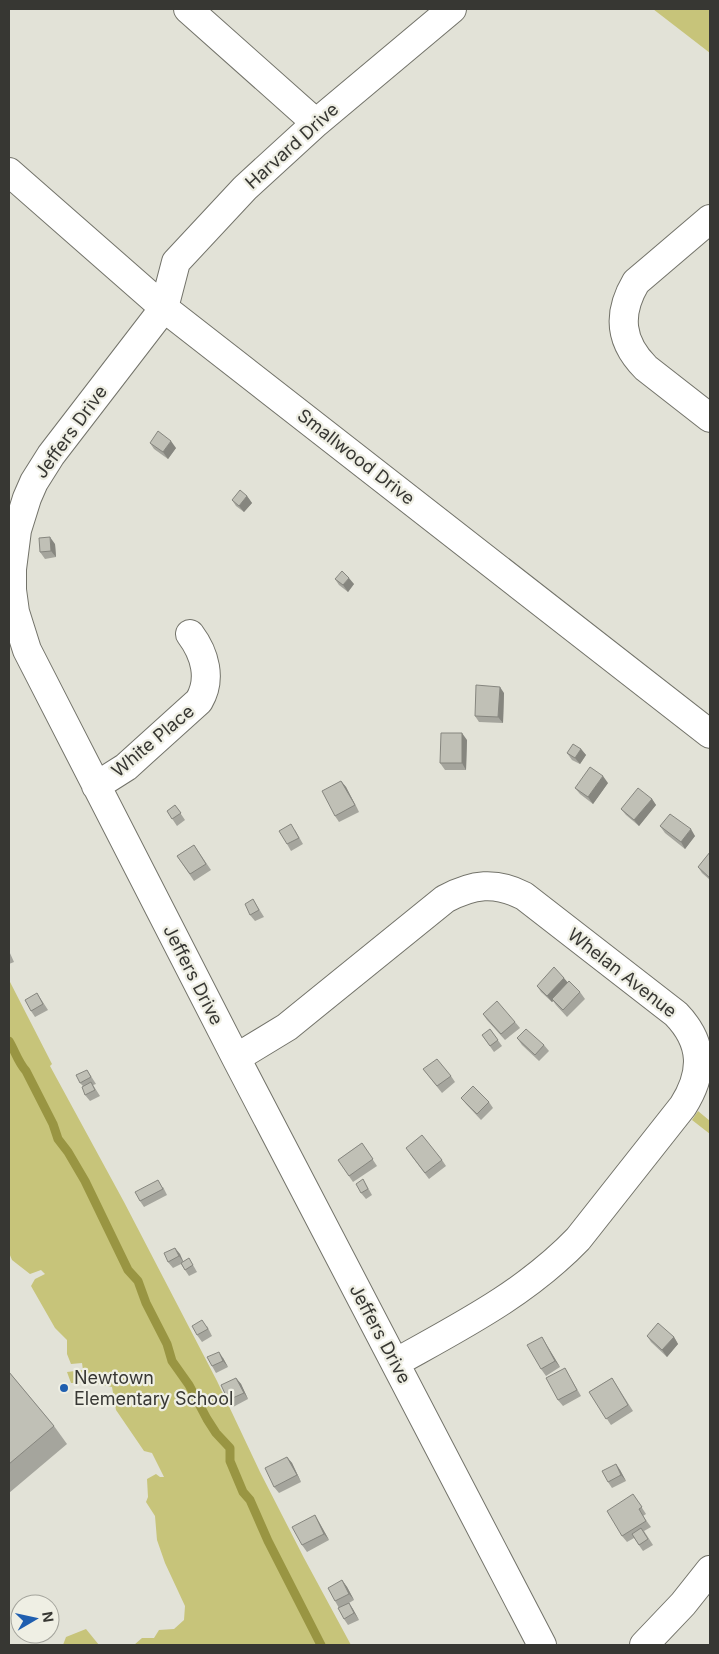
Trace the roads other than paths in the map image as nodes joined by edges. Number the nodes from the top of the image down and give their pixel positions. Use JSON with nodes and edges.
{"nodes":[{"id":1,"x":188,"y":9,"type":"edge"},
{"id":2,"x":452,"y":9,"type":"edge"},
{"id":3,"x":316,"y":122,"type":"junction"},
{"id":4,"x":9,"y":172,"type":"edge"},
{"id":5,"x":710,"y":219,"type":"edge"},
{"id":6,"x":164,"y":308,"type":"junction"},
{"id":7,"x":710,"y":418,"type":"edge"},
{"id":8,"x":15,"y":513,"type":"edge"},
{"id":9,"x":190,"y":634,"type":"dead end"},
{"id":10,"x":710,"y":734,"type":"edge"},
{"id":11,"x":96,"y":786,"type":"junction"},
{"id":12,"x":236,"y":1058,"type":"junction"},
{"id":13,"x":395,"y":1363,"type":"junction"},
{"id":14,"x":710,"y":1570,"type":"edge"},
{"id":15,"x":542,"y":1645,"type":"edge"},
{"id":16,"x":644,"y":1645,"type":"edge"}],
"edges":[{"from":1,"to":3,"type":"street"},
{"from":2,"to":3,"type":"street","name":"Harvard Drive"},
{"from":3,"to":6,"type":"street","name":"Harvard Drive"},
{"from":4,"to":6,"type":"street","name":"Smallwood Drive"},
{"from":5,"to":7,"type":"street"},
{"from":6,"to":8,"type":"street","name":"Jeffers Drive"},
{"from":6,"to":10,"type":"street","name":"Smallwood Drive"},
{"from":8,"to":11,"type":"street","name":"Jeffers Drive"},
{"from":9,"to":11,"type":"street","name":"White Place"},
{"from":11,"to":12,"type":"street","name":"Jeffers Drive"},
{"from":12,"to":13,"type":"street","name":"Jeffers Drive"},
{"from":12,"to":13,"type":"street","name":"Whelan Avenue"},
{"from":13,"to":15,"type":"street","name":"Jeffers Drive"},
{"from":14,"to":16,"type":"street"}]}
